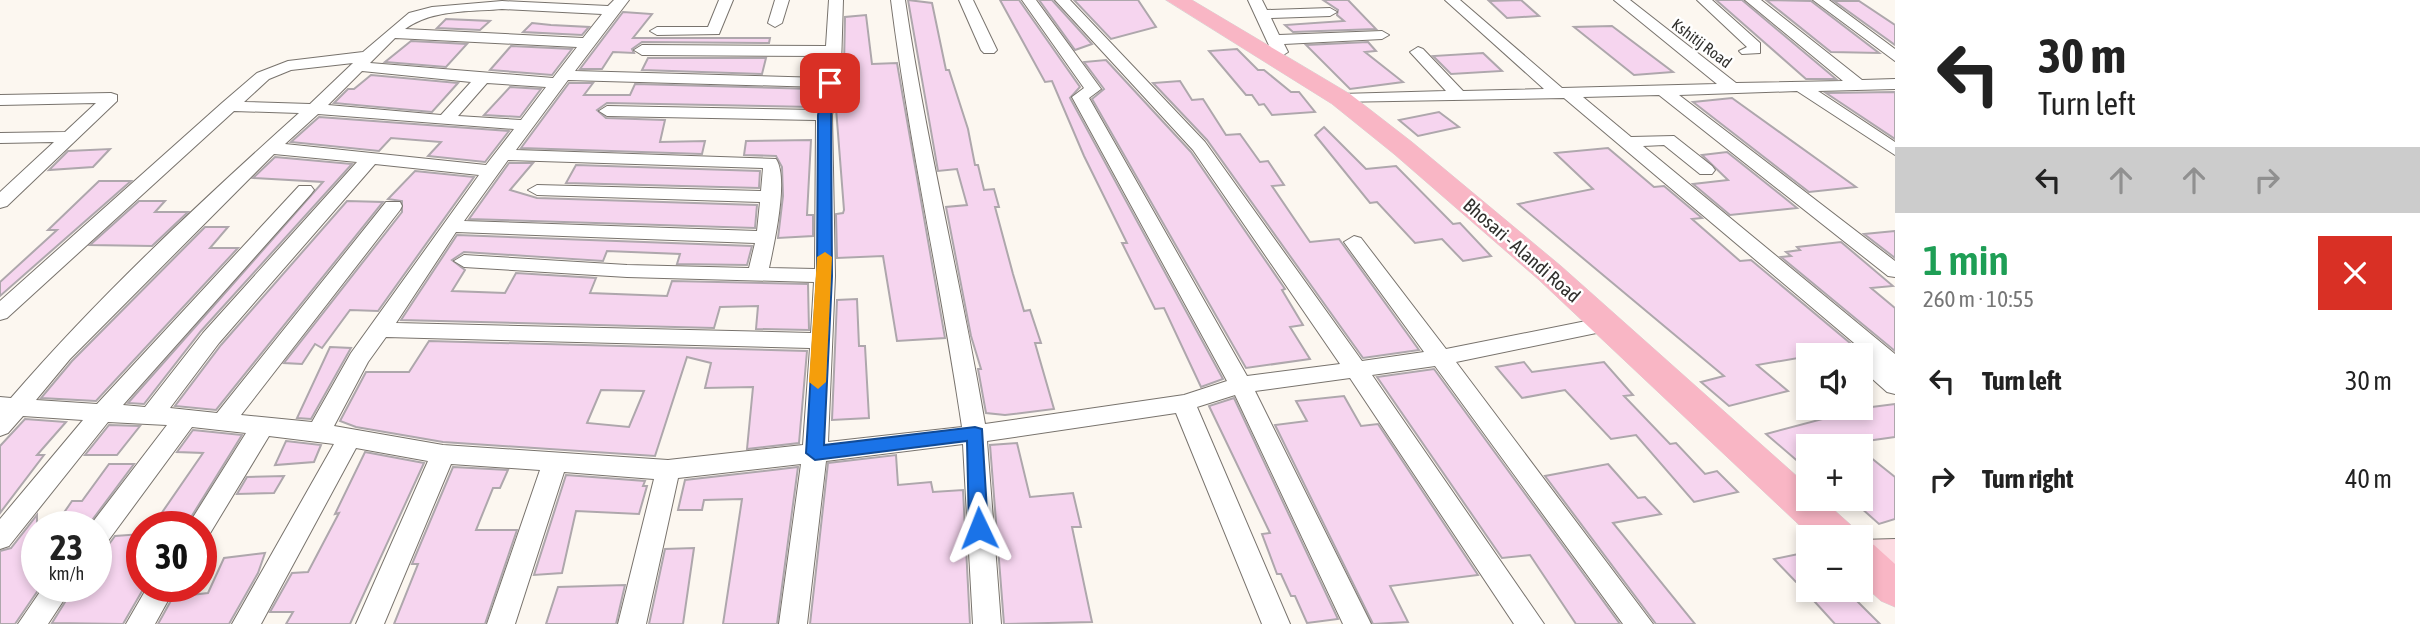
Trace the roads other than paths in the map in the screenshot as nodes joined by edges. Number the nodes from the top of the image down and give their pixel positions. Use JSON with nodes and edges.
{"nodes":[{"id":1,"x":726,"y":0,"type":"edge"},
{"id":2,"x":782,"y":0,"type":"edge"},
{"id":3,"x":836,"y":0,"type":"edge"},
{"id":4,"x":898,"y":0,"type":"edge"},
{"id":5,"x":966,"y":0,"type":"edge"},
{"id":6,"x":1029,"y":0,"type":"edge"},
{"id":7,"x":1062,"y":0,"type":"edge"},
{"id":8,"x":1177,"y":0,"type":"edge"},
{"id":9,"x":1452,"y":0,"type":"edge"},
{"id":10,"x":1621,"y":0,"type":"edge"},
{"id":11,"x":1704,"y":0,"type":"edge"},
{"id":12,"x":1752,"y":0,"type":"edge"},
{"id":13,"x":1821,"y":0,"type":"edge"},
{"id":14,"x":617,"y":5,"type":"edge"},
{"id":15,"x":1258,"y":7,"type":"edge"},
{"id":16,"x":1330,"y":12,"type":"dead end"},
{"id":17,"x":775,"y":23,"type":"dead end"},
{"id":18,"x":657,"y":31,"type":"dead end"},
{"id":19,"x":391,"y":33,"type":"junction"},
{"id":20,"x":1382,"y":34,"type":"dead end"},
{"id":21,"x":588,"y":43,"type":"junction"},
{"id":22,"x":642,"y":50,"type":"dead end"},
{"id":23,"x":989,"y":50,"type":"dead end"},
{"id":24,"x":833,"y":51,"type":"junction"},
{"id":25,"x":1747,"y":51,"type":"dead end"},
{"id":26,"x":1280,"y":52,"type":"junction"},
{"id":27,"x":1418,"y":52,"type":"dead end"},
{"id":28,"x":1895,"y":56,"type":"edge"},
{"id":29,"x":363,"y":61,"type":"junction"},
{"id":30,"x":483,"y":78,"type":"junction"},
{"id":31,"x":562,"y":79,"type":"junction"},
{"id":32,"x":788,"y":81,"type":"junction"},
{"id":33,"x":830,"y":83,"type":"junction"},
{"id":34,"x":1894,"y":84,"type":"edge"},
{"id":35,"x":1858,"y":85,"type":"junction"},
{"id":36,"x":1800,"y":86,"type":"junction"},
{"id":37,"x":1731,"y":87,"type":"junction"},
{"id":38,"x":1660,"y":88,"type":"junction"},
{"id":39,"x":1563,"y":93,"type":"junction"},
{"id":40,"x":1459,"y":96,"type":"junction"},
{"id":41,"x":1341,"y":99,"type":"junction"},
{"id":42,"x":0,"y":100,"type":"edge"},
{"id":43,"x":228,"y":106,"type":"junction"},
{"id":44,"x":313,"y":109,"type":"junction"},
{"id":45,"x":607,"y":111,"type":"dead end"},
{"id":46,"x":778,"y":114,"type":"junction"},
{"id":47,"x":824,"y":115,"type":"junction"},
{"id":48,"x":445,"y":120,"type":"junction"},
{"id":49,"x":1591,"y":124,"type":"dead end"},
{"id":50,"x":526,"y":125,"type":"junction"},
{"id":51,"x":71,"y":137,"type":"junction"},
{"id":52,"x":0,"y":138,"type":"edge"},
{"id":53,"x":1627,"y":142,"type":"junction"},
{"id":54,"x":268,"y":148,"type":"junction"},
{"id":55,"x":1895,"y":150,"type":"edge"},
{"id":56,"x":503,"y":155,"type":"junction"},
{"id":57,"x":370,"y":159,"type":"junction"},
{"id":58,"x":1706,"y":170,"type":"dead end"},
{"id":59,"x":491,"y":171,"type":"junction"},
{"id":60,"x":305,"y":190,"type":"dead end"},
{"id":61,"x":537,"y":190,"type":"dead end"},
{"id":62,"x":771,"y":197,"type":"junction"},
{"id":63,"x":0,"y":202,"type":"edge"},
{"id":64,"x":393,"y":206,"type":"dead end"},
{"id":65,"x":450,"y":226,"type":"junction"},
{"id":66,"x":766,"y":237,"type":"junction"},
{"id":67,"x":1354,"y":242,"type":"dead end"},
{"id":68,"x":464,"y":261,"type":"dead end"},
{"id":69,"x":1895,"y":271,"type":"edge"},
{"id":70,"x":757,"y":275,"type":"junction"},
{"id":71,"x":825,"y":276,"type":"junction"},
{"id":72,"x":0,"y":313,"type":"edge"},
{"id":73,"x":1606,"y":324,"type":"junction"},
{"id":74,"x":380,"y":330,"type":"junction"},
{"id":75,"x":820,"y":341,"type":"junction"},
{"id":76,"x":1846,"y":343,"type":"edge"},
{"id":77,"x":1439,"y":358,"type":"junction"},
{"id":78,"x":1895,"y":366,"type":"edge"},
{"id":79,"x":1873,"y":367,"type":"edge"},
{"id":80,"x":1356,"y":371,"type":"junction"},
{"id":81,"x":1241,"y":385,"type":"junction"},
{"id":82,"x":1895,"y":386,"type":"edge"},
{"id":83,"x":1184,"y":403,"type":"junction"},
{"id":84,"x":9,"y":407,"type":"edge"},
{"id":85,"x":102,"y":412,"type":"junction"},
{"id":86,"x":152,"y":415,"type":"junction"},
{"id":87,"x":186,"y":418,"type":"junction"},
{"id":88,"x":223,"y":422,"type":"junction"},
{"id":89,"x":263,"y":426,"type":"junction"},
{"id":90,"x":0,"y":427,"type":"edge"},
{"id":91,"x":319,"y":432,"type":"junction"},
{"id":92,"x":975,"y":433,"type":"junction"},
{"id":93,"x":349,"y":439,"type":"junction"},
{"id":94,"x":815,"y":453,"type":"junction"},
{"id":95,"x":443,"y":454,"type":"junction"},
{"id":96,"x":556,"y":460,"type":"junction"},
{"id":97,"x":667,"y":470,"type":"junction"},
{"id":98,"x":210,"y":511,"type":"edge"},
{"id":99,"x":112,"y":516,"type":"edge"},
{"id":100,"x":1825,"y":525,"type":"edge"},
{"id":101,"x":0,"y":538,"type":"edge"},
{"id":102,"x":1895,"y":555,"type":"edge"},
{"id":103,"x":1873,"y":556,"type":"edge"},
{"id":104,"x":1873,"y":569,"type":"edge"},
{"id":105,"x":1895,"y":589,"type":"edge"},
{"id":106,"x":49,"y":602,"type":"edge"},
{"id":107,"x":153,"y":602,"type":"edge"},
{"id":108,"x":33,"y":624,"type":"edge"},
{"id":109,"x":140,"y":624,"type":"edge"},
{"id":110,"x":246,"y":624,"type":"edge"},
{"id":111,"x":370,"y":624,"type":"edge"},
{"id":112,"x":501,"y":624,"type":"edge"},
{"id":113,"x":632,"y":624,"type":"edge"},
{"id":114,"x":793,"y":624,"type":"edge"},
{"id":115,"x":987,"y":624,"type":"edge"},
{"id":116,"x":1276,"y":624,"type":"edge"},
{"id":117,"x":1357,"y":624,"type":"edge"},
{"id":118,"x":1530,"y":624,"type":"edge"},
{"id":119,"x":1639,"y":624,"type":"edge"}],
"edges":[{"from":1,"to":18,"type":"street"},
{"from":2,"to":17,"type":"street"},
{"from":3,"to":24,"type":"street"},
{"from":4,"to":92,"type":"street"},
{"from":5,"to":23,"type":"street"},
{"from":6,"to":81,"type":"street"},
{"from":7,"to":80,"type":"street"},
{"from":8,"to":26,"type":"main road","name":"Bhosari - Alandi Road"},
{"from":9,"to":39,"type":"street"},
{"from":10,"to":37,"type":"street","name":"Kshitij Road"},
{"from":11,"to":25,"type":"street"},
{"from":12,"to":35,"type":"street"},
{"from":13,"to":28,"type":"street"},
{"from":14,"to":19,"type":"street"},
{"from":14,"to":21,"type":"street"},
{"from":15,"to":16,"type":"street"},
{"from":15,"to":26,"type":"street"},
{"from":19,"to":21,"type":"street"},
{"from":19,"to":29,"type":"street"},
{"from":20,"to":26,"type":"street"},
{"from":21,"to":31,"type":"street"},
{"from":22,"to":24,"type":"street"},
{"from":24,"to":33,"type":"street"},
{"from":26,"to":41,"type":"main road","name":"Bhosari - Alandi Road"},
{"from":27,"to":40,"type":"street"},
{"from":29,"to":30,"type":"street"},
{"from":29,"to":43,"type":"street"},
{"from":29,"to":44,"type":"street"},
{"from":30,"to":31,"type":"street"},
{"from":30,"to":48,"type":"street"},
{"from":31,"to":32,"type":"street"},
{"from":31,"to":50,"type":"street"},
{"from":32,"to":33,"type":"street"},
{"from":32,"to":46,"type":"street"},
{"from":33,"to":47,"type":"street"},
{"from":34,"to":35,"type":"street"},
{"from":35,"to":36,"type":"street"},
{"from":36,"to":37,"type":"street"},
{"from":36,"to":55,"type":"street"},
{"from":37,"to":38,"type":"street"},
{"from":38,"to":39,"type":"street"},
{"from":38,"to":69,"type":"street"},
{"from":39,"to":40,"type":"street"},
{"from":39,"to":53,"type":"street"},
{"from":40,"to":41,"type":"street"},
{"from":41,"to":73,"type":"main road","name":"Bhosari - Alandi Road"},
{"from":42,"to":51,"type":"street"},
{"from":43,"to":44,"type":"street"},
{"from":43,"to":72,"type":"street"},
{"from":44,"to":48,"type":"street"},
{"from":44,"to":54,"type":"street"},
{"from":45,"to":46,"type":"street"},
{"from":46,"to":47,"type":"street"},
{"from":47,"to":71,"type":"street"},
{"from":48,"to":50,"type":"street"},
{"from":49,"to":76,"type":"street"},
{"from":50,"to":56,"type":"street"},
{"from":51,"to":52,"type":"street"},
{"from":51,"to":63,"type":"street"},
{"from":53,"to":58,"type":"street"},
{"from":53,"to":78,"type":"street"},
{"from":54,"to":57,"type":"street"},
{"from":54,"to":84,"type":"street"},
{"from":56,"to":59,"type":"street"},
{"from":56,"to":62,"type":"street"},
{"from":57,"to":59,"type":"street"},
{"from":57,"to":86,"type":"street"},
{"from":59,"to":65,"type":"street"},
{"from":60,"to":85,"type":"street"},
{"from":61,"to":62,"type":"street"},
{"from":62,"to":66,"type":"street"},
{"from":64,"to":88,"type":"street"},
{"from":65,"to":66,"type":"street"},
{"from":65,"to":74,"type":"street"},
{"from":66,"to":70,"type":"street"},
{"from":67,"to":77,"type":"street"},
{"from":68,"to":70,"type":"street"},
{"from":70,"to":71,"type":"street"},
{"from":71,"to":75,"type":"street"},
{"from":73,"to":77,"type":"street"},
{"from":73,"to":100,"type":"main road","name":"Bhosari - Alandi Road"},
{"from":74,"to":75,"type":"street"},
{"from":74,"to":91,"type":"street"},
{"from":75,"to":94,"type":"street"},
{"from":77,"to":80,"type":"street"},
{"from":77,"to":119,"type":"street"},
{"from":79,"to":82,"type":"street"},
{"from":80,"to":81,"type":"street"},
{"from":80,"to":118,"type":"street"},
{"from":81,"to":83,"type":"street"},
{"from":81,"to":117,"type":"street"},
{"from":83,"to":92,"type":"street"},
{"from":83,"to":116,"type":"street"},
{"from":84,"to":85,"type":"street"},
{"from":84,"to":90,"type":"street"},
{"from":85,"to":86,"type":"street"},
{"from":85,"to":101,"type":"street"},
{"from":86,"to":87,"type":"street"},
{"from":87,"to":88,"type":"street"},
{"from":87,"to":99,"type":"street"},
{"from":88,"to":89,"type":"street"},
{"from":89,"to":91,"type":"street"},
{"from":89,"to":98,"type":"street"},
{"from":91,"to":93,"type":"street"},
{"from":92,"to":94,"type":"street"},
{"from":92,"to":115,"type":"street"},
{"from":93,"to":95,"type":"street"},
{"from":93,"to":110,"type":"street"},
{"from":94,"to":97,"type":"street"},
{"from":94,"to":114,"type":"street"},
{"from":95,"to":96,"type":"street"},
{"from":95,"to":111,"type":"street"},
{"from":96,"to":97,"type":"street"},
{"from":96,"to":112,"type":"street"},
{"from":97,"to":113,"type":"street"},
{"from":102,"to":103,"type":"street"},
{"from":104,"to":105,"type":"main road"},
{"from":106,"to":108,"type":"street"},
{"from":107,"to":109,"type":"street"}]}
